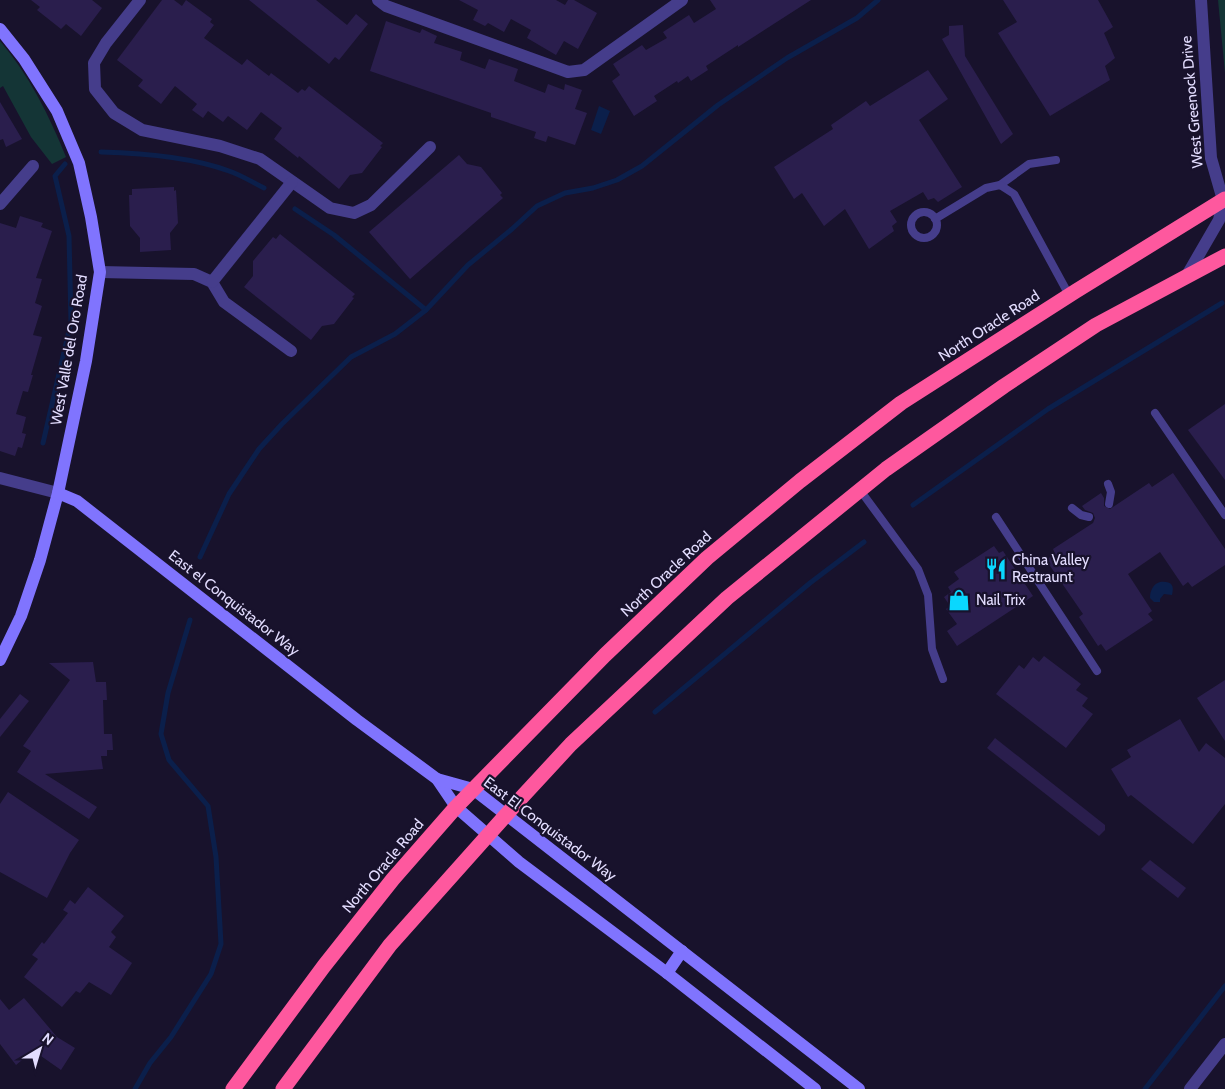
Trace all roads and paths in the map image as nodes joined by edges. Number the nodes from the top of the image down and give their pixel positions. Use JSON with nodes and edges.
{"nodes":[{"id":1,"x":140,"y":0,"type":"edge"},
{"id":2,"x":378,"y":0,"type":"edge"},
{"id":3,"x":682,"y":0,"type":"edge"},
{"id":4,"x":1201,"y":0,"type":"edge"},
{"id":5,"x":0,"y":29,"type":"edge"},
{"id":6,"x":430,"y":147,"type":"dead end"},
{"id":7,"x":1056,"y":160,"type":"dead end"},
{"id":8,"x":33,"y":166,"type":"dead end"},
{"id":9,"x":292,"y":182,"type":"junction"},
{"id":10,"x":1000,"y":185,"type":"junction"},
{"id":11,"x":1224,"y":200,"type":"edge"},
{"id":12,"x":0,"y":204,"type":"edge"},
{"id":13,"x":935,"y":219,"type":"dead end"},
{"id":14,"x":1225,"y":256,"type":"edge"},
{"id":15,"x":100,"y":272,"type":"junction"},
{"id":16,"x":1186,"y":277,"type":"junction"},
{"id":17,"x":212,"y":282,"type":"junction"},
{"id":18,"x":1069,"y":295,"type":"junction"},
{"id":19,"x":291,"y":352,"type":"dead end"},
{"id":20,"x":1156,"y":413,"type":"dead end"},
{"id":21,"x":0,"y":478,"type":"edge"},
{"id":22,"x":1108,"y":484,"type":"dead end"},
{"id":23,"x":860,"y":490,"type":"junction"},
{"id":24,"x":58,"y":493,"type":"junction"},
{"id":25,"x":1109,"y":504,"type":"dead end"},
{"id":26,"x":1072,"y":508,"type":"dead end"},
{"id":27,"x":1225,"y":515,"type":"edge"},
{"id":28,"x":996,"y":517,"type":"dead end"},
{"id":29,"x":1089,"y":517,"type":"dead end"},
{"id":30,"x":0,"y":660,"type":"edge"},
{"id":31,"x":1097,"y":671,"type":"dead end"},
{"id":32,"x":944,"y":679,"type":"dead end"},
{"id":33,"x":436,"y":779,"type":"junction"},
{"id":34,"x":472,"y":789,"type":"junction"},
{"id":35,"x":456,"y":807,"type":"junction"},
{"id":36,"x":506,"y":816,"type":"junction"},
{"id":37,"x":488,"y":835,"type":"junction"},
{"id":38,"x":682,"y":951,"type":"junction"},
{"id":39,"x":667,"y":973,"type":"junction"},
{"id":40,"x":1225,"y":1044,"type":"edge"},
{"id":41,"x":233,"y":1089,"type":"edge"},
{"id":42,"x":283,"y":1089,"type":"edge"},
{"id":43,"x":815,"y":1089,"type":"edge"},
{"id":44,"x":859,"y":1089,"type":"edge"},
{"id":45,"x":1190,"y":1089,"type":"edge"}],
"edges":[{"from":1,"to":9,"type":"street"},
{"from":2,"to":3,"type":"street"},
{"from":4,"to":11,"type":"street","name":"West Greenock Drive"},
{"from":5,"to":15,"type":"street","name":"West Valle del Oro Road"},
{"from":6,"to":9,"type":"street"},
{"from":7,"to":10,"type":"lane"},
{"from":8,"to":12,"type":"street"},
{"from":9,"to":17,"type":"street"},
{"from":10,"to":13,"type":"lane"},
{"from":10,"to":18,"type":"lane"},
{"from":11,"to":16,"type":"street"},
{"from":11,"to":18,"type":"highway","name":"North Oracle Road"},
{"from":14,"to":16,"type":"highway"},
{"from":15,"to":17,"type":"street"},
{"from":15,"to":24,"type":"street","name":"West Valle del Oro Road"},
{"from":16,"to":23,"type":"highway"},
{"from":17,"to":19,"type":"street"},
{"from":18,"to":34,"type":"highway","name":"North Oracle Road"},
{"from":20,"to":27,"type":"lane"},
{"from":21,"to":24,"type":"street","name":"East el Conquistador Way"},
{"from":22,"to":25,"type":"lane"},
{"from":23,"to":32,"type":"lane"},
{"from":23,"to":36,"type":"highway"},
{"from":24,"to":30,"type":"street","name":"West Valle del Oro Road"},
{"from":24,"to":33,"type":"street","name":"East el Conquistador Way"},
{"from":26,"to":29,"type":"lane"},
{"from":28,"to":31,"type":"lane"},
{"from":33,"to":34,"type":"street","name":"East El Conquistador Way"},
{"from":33,"to":35,"type":"street"},
{"from":34,"to":35,"type":"highway","name":"North Oracle Road"},
{"from":34,"to":36,"type":"street","name":"East El Conquistador Way"},
{"from":35,"to":37,"type":"street"},
{"from":35,"to":41,"type":"highway","name":"North Oracle Road"},
{"from":36,"to":37,"type":"highway"},
{"from":36,"to":38,"type":"street","name":"East El Conquistador Way"},
{"from":37,"to":39,"type":"street"},
{"from":37,"to":42,"type":"highway"},
{"from":38,"to":39,"type":"street"},
{"from":38,"to":44,"type":"street","name":"East El Conquistador Way"},
{"from":39,"to":43,"type":"street"},
{"from":40,"to":45,"type":"street"}]}
